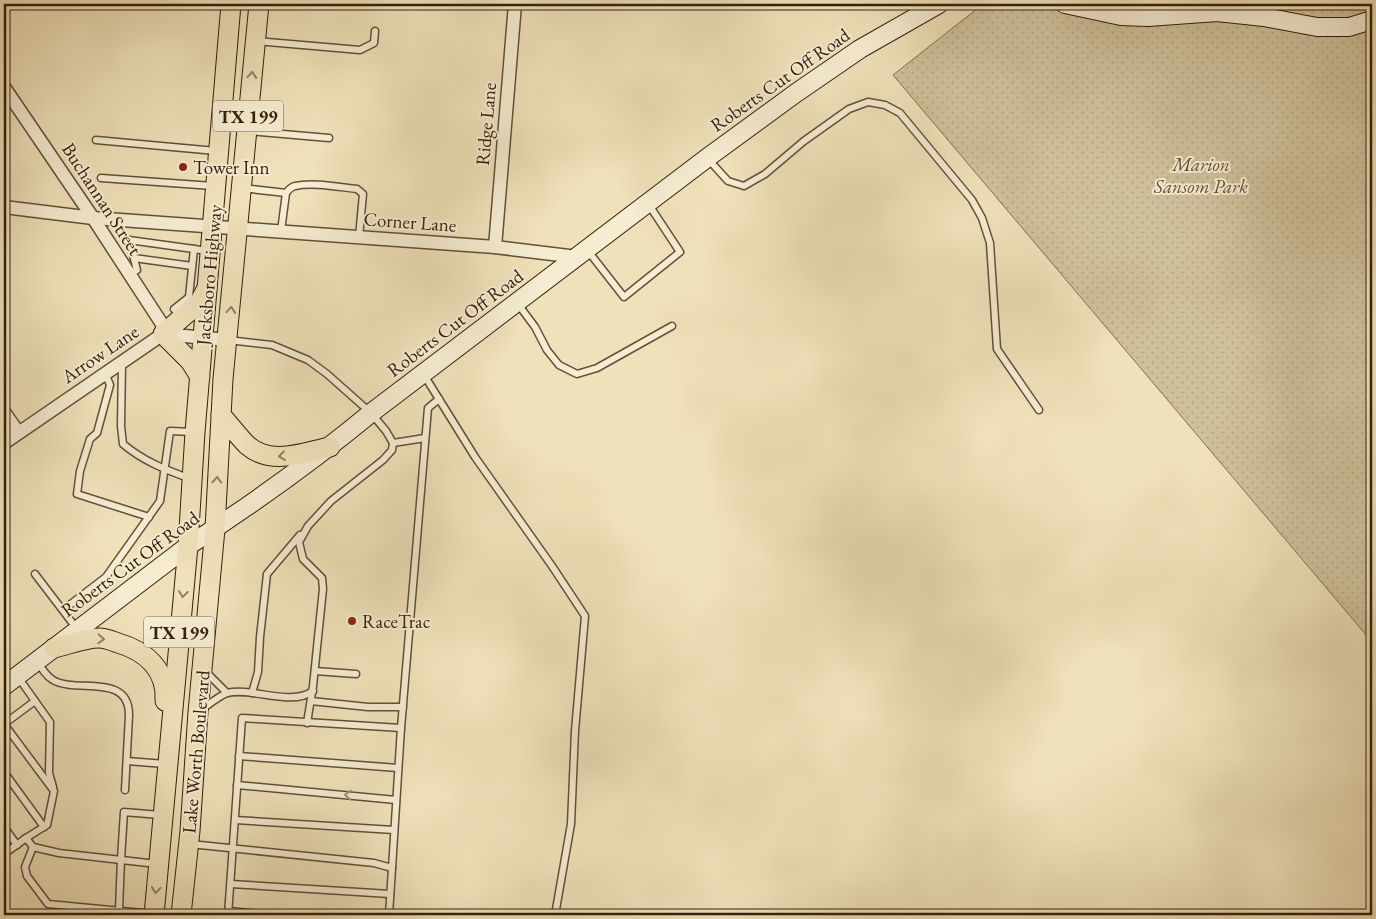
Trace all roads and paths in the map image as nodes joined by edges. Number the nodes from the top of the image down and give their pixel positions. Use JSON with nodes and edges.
{"nodes":[{"id":1,"x":232,"y":4,"type":"edge"},
{"id":2,"x":259,"y":4,"type":"edge"},
{"id":3,"x":939,"y":4,"type":"edge"},
{"id":4,"x":1065,"y":4,"type":"edge"},
{"id":5,"x":517,"y":5,"type":"edge"},
{"id":6,"x":1372,"y":20,"type":"edge"},
{"id":7,"x":375,"y":31,"type":"dead end"},
{"id":8,"x":255,"y":41,"type":"junction"},
{"id":9,"x":4,"y":87,"type":"edge"},
{"id":10,"x":247,"y":131,"type":"junction"},
{"id":11,"x":329,"y":138,"type":"dead end"},
{"id":12,"x":96,"y":140,"type":"dead end"},
{"id":13,"x":220,"y":151,"type":"junction"},
{"id":14,"x":707,"y":158,"type":"junction"},
{"id":15,"x":102,"y":178,"type":"dead end"},
{"id":16,"x":217,"y":186,"type":"junction"},
{"id":17,"x":242,"y":188,"type":"junction"},
{"id":18,"x":286,"y":193,"type":"junction"},
{"id":19,"x":648,"y":203,"type":"junction"},
{"id":20,"x":4,"y":207,"type":"edge"},
{"id":21,"x":94,"y":218,"type":"junction"},
{"id":22,"x":214,"y":226,"type":"junction"},
{"id":23,"x":238,"y":228,"type":"junction"},
{"id":24,"x":281,"y":231,"type":"junction"},
{"id":25,"x":359,"y":237,"type":"junction"},
{"id":26,"x":495,"y":247,"type":"junction"},
{"id":27,"x":131,"y":250,"type":"junction"},
{"id":28,"x":203,"y":250,"type":"junction"},
{"id":29,"x":114,"y":251,"type":"junction"},
{"id":30,"x":582,"y":254,"type":"junction"},
{"id":31,"x":134,"y":258,"type":"junction"},
{"id":32,"x":192,"y":266,"type":"junction"},
{"id":33,"x":129,"y":275,"type":"junction"},
{"id":34,"x":208,"y":285,"type":"junction"},
{"id":35,"x":517,"y":303,"type":"junction"},
{"id":36,"x":181,"y":318,"type":"junction"},
{"id":37,"x":672,"y":326,"type":"dead end"},
{"id":38,"x":163,"y":334,"type":"junction"},
{"id":39,"x":204,"y":337,"type":"junction"},
{"id":40,"x":228,"y":340,"type":"junction"},
{"id":41,"x":122,"y":362,"type":"junction"},
{"id":42,"x":105,"y":373,"type":"junction"},
{"id":43,"x":423,"y":373,"type":"junction"},
{"id":44,"x":200,"y":377,"type":"junction"},
{"id":45,"x":223,"y":379,"type":"joint"},
{"id":46,"x":198,"y":396,"type":"joint"},
{"id":47,"x":439,"y":399,"type":"junction"},
{"id":48,"x":1039,"y":410,"type":"dead end"},
{"id":49,"x":4,"y":412,"type":"edge"},
{"id":50,"x":371,"y":413,"type":"junction"},
{"id":51,"x":221,"y":415,"type":"junction"},
{"id":52,"x":18,"y":432,"type":"junction"},
{"id":53,"x":195,"y":432,"type":"junction"},
{"id":54,"x":425,"y":438,"type":"junction"},
{"id":55,"x":4,"y":443,"type":"edge"},
{"id":56,"x":393,"y":443,"type":"junction"},
{"id":57,"x":330,"y":447,"type":"junction"},
{"id":58,"x":164,"y":469,"type":"junction"},
{"id":59,"x":192,"y":479,"type":"junction"},
{"id":60,"x":149,"y":516,"type":"junction"},
{"id":61,"x":308,"y":526,"type":"junction"},
{"id":62,"x":214,"y":529,"type":"junction"},
{"id":63,"x":188,"y":546,"type":"junction"},
{"id":64,"x":35,"y":574,"type":"dead end"},
{"id":65,"x":63,"y":610,"type":"junction"},
{"id":66,"x":77,"y":629,"type":"junction"},
{"id":67,"x":54,"y":648,"type":"junction"},
{"id":68,"x":37,"y":661,"type":"junction"},
{"id":69,"x":202,"y":668,"type":"junction"},
{"id":70,"x":315,"y":671,"type":"junction"},
{"id":71,"x":356,"y":674,"type":"dead end"},
{"id":72,"x":10,"y":681,"type":"edge"},
{"id":73,"x":312,"y":691,"type":"junction"},
{"id":74,"x":227,"y":693,"type":"junction"},
{"id":75,"x":252,"y":693,"type":"junction"},
{"id":76,"x":35,"y":701,"type":"junction"},
{"id":77,"x":311,"y":701,"type":"junction"},
{"id":78,"x":403,"y":706,"type":"junction"},
{"id":79,"x":198,"y":712,"type":"junction"},
{"id":80,"x":171,"y":718,"type":"junction"},
{"id":81,"x":307,"y":722,"type":"junction"},
{"id":82,"x":4,"y":724,"type":"edge"},
{"id":83,"x":401,"y":728,"type":"junction"},
{"id":84,"x":239,"y":756,"type":"junction"},
{"id":85,"x":127,"y":761,"type":"junction"},
{"id":86,"x":168,"y":764,"type":"junction"},
{"id":87,"x":398,"y":768,"type":"junction"},
{"id":88,"x":4,"y":772,"type":"edge"},
{"id":89,"x":238,"y":785,"type":"junction"},
{"id":90,"x":125,"y":790,"type":"dead end"},
{"id":91,"x":54,"y":791,"type":"junction"},
{"id":92,"x":396,"y":800,"type":"junction"},
{"id":93,"x":163,"y":815,"type":"junction"},
{"id":94,"x":235,"y":820,"type":"junction"},
{"id":95,"x":4,"y":827,"type":"edge"},
{"id":96,"x":44,"y":827,"type":"junction"},
{"id":97,"x":394,"y":830,"type":"junction"},
{"id":98,"x":26,"y":838,"type":"junction"},
{"id":99,"x":188,"y":844,"type":"junction"},
{"id":100,"x":17,"y":845,"type":"junction"},
{"id":101,"x":33,"y":847,"type":"junction"},
{"id":102,"x":233,"y":848,"type":"junction"},
{"id":103,"x":4,"y":854,"type":"edge"},
{"id":104,"x":121,"y":859,"type":"junction"},
{"id":105,"x":158,"y":864,"type":"junction"},
{"id":106,"x":392,"y":868,"type":"junction"},
{"id":107,"x":231,"y":884,"type":"junction"},
{"id":108,"x":390,"y":894,"type":"junction"},
{"id":109,"x":119,"y":910,"type":"junction"},
{"id":110,"x":228,"y":913,"type":"edge"},
{"id":111,"x":154,"y":915,"type":"edge"},
{"id":112,"x":181,"y":915,"type":"edge"},
{"id":113,"x":271,"y":915,"type":"edge"},
{"id":114,"x":389,"y":915,"type":"edge"},
{"id":115,"x":555,"y":915,"type":"edge"}],
"edges":[{"from":1,"to":13,"type":"main road","name":"Jacksboro Highway","number":"TX 199"},
{"from":2,"to":8,"type":"main road","name":"Jacksboro Highway","number":"TX 199"},
{"from":3,"to":14,"type":"street","name":"Roberts Cut Off Road"},
{"from":4,"to":6,"type":"street"},
{"from":5,"to":26,"type":"street","name":"Ridge Lane"},
{"from":7,"to":8,"type":"lane"},
{"from":10,"to":8,"type":"main road","name":"Jacksboro Highway","number":"TX 199","one_way":true},
{"from":9,"to":21,"type":"street","name":"Buchannan Street"},
{"from":10,"to":11,"type":"lane"},
{"from":10,"to":17,"type":"main road","name":"Jacksboro Highway","number":"TX 199"},
{"from":12,"to":13,"type":"lane"},
{"from":13,"to":16,"type":"main road","name":"Jacksboro Highway","number":"TX 199"},
{"from":14,"to":19,"type":"street","name":"Roberts Cut Off Road"},
{"from":14,"to":48,"type":"lane"},
{"from":15,"to":16,"type":"lane"},
{"from":16,"to":22,"type":"main road","name":"Jacksboro Highway","number":"TX 199"},
{"from":17,"to":18,"type":"lane"},
{"from":17,"to":23,"type":"main road","name":"Jacksboro Highway","number":"TX 199"},
{"from":18,"to":24,"type":"lane"},
{"from":18,"to":25,"type":"lane"},
{"from":19,"to":30,"type":"street","name":"Roberts Cut Off Road"},
{"from":19,"to":30,"type":"lane"},
{"from":20,"to":21,"type":"street","name":"Corner Lane"},
{"from":21,"to":22,"type":"street","name":"Corner Lane"},
{"from":21,"to":29,"type":"street","name":"Buchannan Street"},
{"from":22,"to":23,"type":"street","name":"Corner Lane"},
{"from":22,"to":28,"type":"main road","name":"Jacksboro Highway","number":"TX 199"},
{"from":23,"to":24,"type":"street","name":"Corner Lane"},
{"from":40,"to":23,"type":"main road","name":"Jacksboro Highway","number":"TX 199","one_way":true},
{"from":24,"to":25,"type":"street","name":"Corner Lane"},
{"from":25,"to":26,"type":"street","name":"Corner Lane"},
{"from":26,"to":30,"type":"street","name":"Corner Lane"},
{"from":27,"to":28,"type":"lane"},
{"from":27,"to":29,"type":"lane"},
{"from":27,"to":31,"type":"lane"},
{"from":28,"to":32,"type":"lane"},
{"from":28,"to":34,"type":"main road","name":"Jacksboro Highway","number":"TX 199"},
{"from":29,"to":33,"type":"street","name":"Buchannan Street"},
{"from":30,"to":35,"type":"street","name":"Roberts Cut Off Road"},
{"from":31,"to":32,"type":"lane"},
{"from":31,"to":33,"type":"lane"},
{"from":32,"to":36,"type":"lane"},
{"from":33,"to":38,"type":"street","name":"Buchannan Street"},
{"from":34,"to":36,"type":"main road"},
{"from":34,"to":39,"type":"main road","name":"Jacksboro Highway","number":"TX 199"},
{"from":35,"to":37,"type":"lane"},
{"from":35,"to":43,"type":"street","name":"Roberts Cut Off Road"},
{"from":36,"to":38,"type":"main road"},
{"from":38,"to":39,"type":"street","name":"Arrow Lane"},
{"from":38,"to":41,"type":"street","name":"Arrow Lane"},
{"from":38,"to":44,"type":"main road"},
{"from":39,"to":40,"type":"street","name":"Arrow Lane"},
{"from":39,"to":44,"type":"main road","name":"Jacksboro Highway","number":"TX 199"},
{"from":40,"to":45,"type":"main road","name":"Jacksboro Highway","number":"TX 199"},
{"from":40,"to":50,"type":"lane"},
{"from":41,"to":42,"type":"street","name":"Arrow Lane"},
{"from":41,"to":58,"type":"lane"},
{"from":42,"to":52,"type":"street","name":"Arrow Lane"},
{"from":42,"to":60,"type":"lane"},
{"from":43,"to":47,"type":"lane"},
{"from":43,"to":50,"type":"street","name":"Roberts Cut Off Road"},
{"from":44,"to":46,"type":"main road","name":"Jacksboro Highway","number":"TX 199"},
{"from":45,"to":51,"type":"main road","name":"Lake Worth Boulevard","number":"TX 199"},
{"from":46,"to":53,"type":"main road","name":"Lake Worth Boulevard","number":"TX 199"},
{"from":47,"to":54,"type":"lane"},
{"from":47,"to":115,"type":"lane"},
{"from":49,"to":52,"type":"street"},
{"from":50,"to":56,"type":"lane"},
{"from":50,"to":57,"type":"street","name":"Roberts Cut Off Road"},
{"from":57,"to":51,"type":"main road","one_way":true},
{"from":62,"to":51,"type":"main road","name":"Lake Worth Boulevard","number":"TX 199","one_way":true},
{"from":52,"to":55,"type":"street","name":"Arrow Lane"},
{"from":53,"to":58,"type":"lane"},
{"from":53,"to":59,"type":"main road","name":"Lake Worth Boulevard","number":"TX 199"},
{"from":54,"to":56,"type":"lane"},
{"from":54,"to":78,"type":"lane"},
{"from":56,"to":61,"type":"lane"},
{"from":57,"to":62,"type":"street","name":"Roberts Cut Off Road"},
{"from":58,"to":59,"type":"lane"},
{"from":58,"to":60,"type":"lane"},
{"from":59,"to":63,"type":"main road","name":"Lake Worth Boulevard","number":"TX 199"},
{"from":60,"to":65,"type":"lane"},
{"from":61,"to":70,"type":"lane"},
{"from":61,"to":75,"type":"lane"},
{"from":62,"to":63,"type":"street","name":"Roberts Cut Off Road"},
{"from":62,"to":69,"type":"main road","name":"Lake Worth Boulevard","number":"TX 199"},
{"from":63,"to":66,"type":"street","name":"Roberts Cut Off Road"},
{"from":63,"to":80,"type":"main road","name":"Lake Worth Boulevard","number":"TX 199","one_way":true},
{"from":64,"to":65,"type":"lane"},
{"from":65,"to":66,"type":"lane"},
{"from":66,"to":67,"type":"street","name":"Roberts Cut Off Road"},
{"from":67,"to":68,"type":"street","name":"Roberts Cut Off Road"},
{"from":67,"to":80,"type":"main road","one_way":true},
{"from":68,"to":72,"type":"street","name":"Roberts Cut Off Road"},
{"from":68,"to":85,"type":"lane"},
{"from":69,"to":74,"type":"lane"},
{"from":69,"to":79,"type":"main road","name":"Lake Worth Boulevard","number":"TX 199"},
{"from":70,"to":71,"type":"lane"},
{"from":70,"to":73,"type":"lane"},
{"from":72,"to":76,"type":"lane"},
{"from":73,"to":75,"type":"lane"},
{"from":73,"to":77,"type":"lane"},
{"from":74,"to":75,"type":"lane"},
{"from":74,"to":79,"type":"lane"},
{"from":76,"to":82,"type":"lane"},
{"from":76,"to":91,"type":"lane"},
{"from":77,"to":78,"type":"lane"},
{"from":77,"to":81,"type":"lane"},
{"from":78,"to":83,"type":"lane"},
{"from":79,"to":99,"type":"main road","name":"Lake Worth Boulevard","number":"TX 199"},
{"from":80,"to":86,"type":"main road","name":"Lake Worth Boulevard","number":"TX 199"},
{"from":81,"to":83,"type":"lane"},
{"from":81,"to":84,"type":"lane"},
{"from":82,"to":91,"type":"lane"},
{"from":83,"to":87,"type":"lane"},
{"from":84,"to":87,"type":"lane"},
{"from":84,"to":89,"type":"lane"},
{"from":85,"to":86,"type":"lane"},
{"from":85,"to":90,"type":"lane"},
{"from":86,"to":93,"type":"main road","name":"Lake Worth Boulevard","number":"TX 199"},
{"from":87,"to":92,"type":"lane"},
{"from":88,"to":96,"type":"lane"},
{"from":92,"to":89,"type":"lane","one_way":true},
{"from":89,"to":94,"type":"lane"},
{"from":91,"to":96,"type":"lane"},
{"from":92,"to":97,"type":"lane"},
{"from":93,"to":104,"type":"lane"},
{"from":93,"to":105,"type":"main road","name":"Lake Worth Boulevard","number":"TX 199"},
{"from":94,"to":97,"type":"lane"},
{"from":94,"to":102,"type":"lane"},
{"from":95,"to":100,"type":"lane"},
{"from":96,"to":98,"type":"lane"},
{"from":97,"to":106,"type":"lane"},
{"from":98,"to":100,"type":"lane"},
{"from":98,"to":101,"type":"lane"},
{"from":99,"to":102,"type":"lane"},
{"from":99,"to":112,"type":"main road","name":"Lake Worth Boulevard","number":"TX 199"},
{"from":100,"to":103,"type":"lane"},
{"from":101,"to":104,"type":"lane"},
{"from":101,"to":109,"type":"lane"},
{"from":102,"to":106,"type":"lane"},
{"from":102,"to":107,"type":"lane"},
{"from":104,"to":105,"type":"lane"},
{"from":104,"to":109,"type":"lane"},
{"from":105,"to":111,"type":"main road","name":"Lake Worth Boulevard","number":"TX 199","one_way":true},
{"from":106,"to":108,"type":"lane"},
{"from":107,"to":108,"type":"lane"},
{"from":107,"to":110,"type":"lane"},
{"from":108,"to":114,"type":"lane"},
{"from":109,"to":111,"type":"lane"},
{"from":110,"to":113,"type":"lane"}]}
